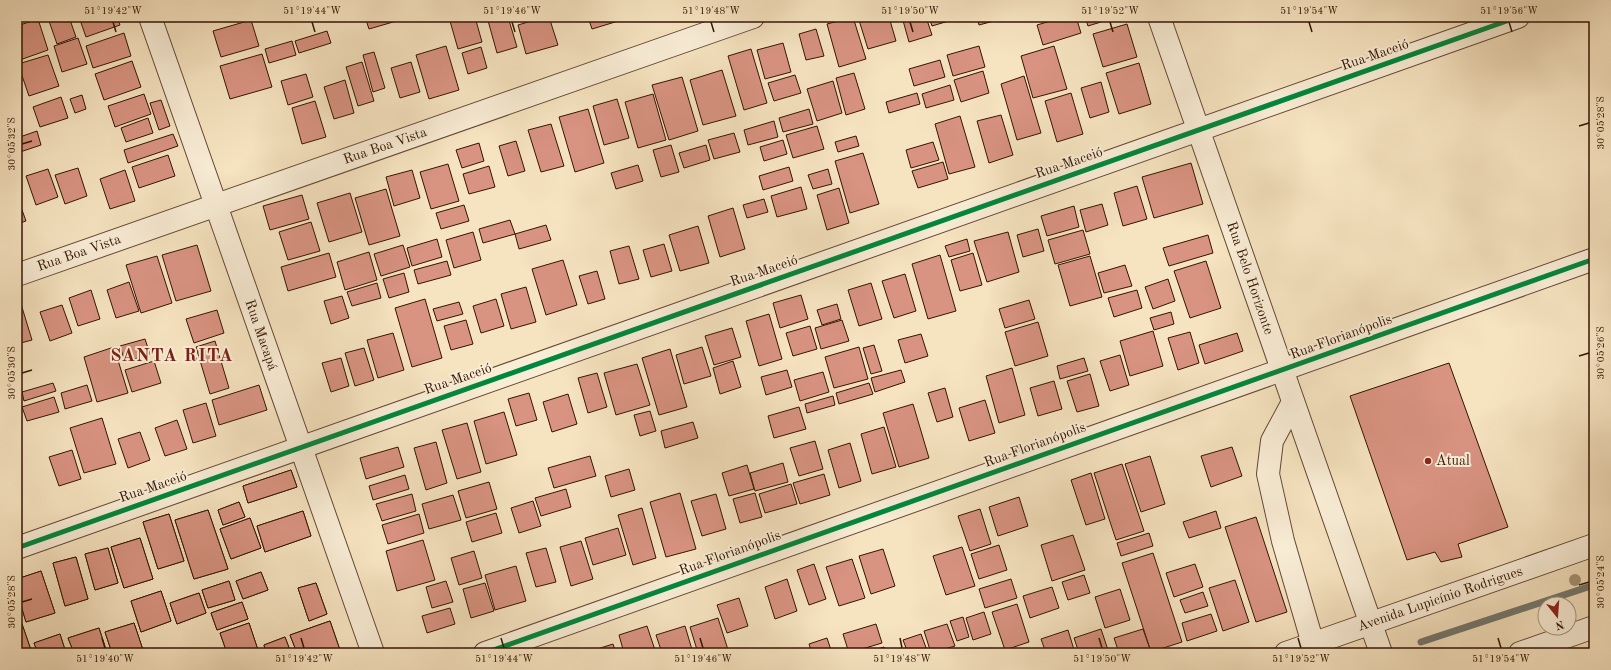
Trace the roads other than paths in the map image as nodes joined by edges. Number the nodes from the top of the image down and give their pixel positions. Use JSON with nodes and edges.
{"nodes":[{"id":1,"x":150,"y":17,"type":"edge"},
{"id":2,"x":753,"y":17,"type":"edge"},
{"id":3,"x":1159,"y":17,"type":"edge"},
{"id":4,"x":1518,"y":17,"type":"edge"},
{"id":5,"x":1198,"y":130,"type":"junction"},
{"id":6,"x":216,"y":206,"type":"junction"},
{"id":7,"x":1594,"y":260,"type":"edge"},
{"id":8,"x":17,"y":275,"type":"edge"},
{"id":9,"x":1282,"y":370,"type":"junction"},
{"id":10,"x":1293,"y":402,"type":"junction"},
{"id":11,"x":301,"y":448,"type":"junction"},
{"id":12,"x":1594,"y":544,"type":"edge"},
{"id":13,"x":17,"y":548,"type":"edge"},
{"id":14,"x":1370,"y":623,"type":"junction"},
{"id":15,"x":1594,"y":627,"type":"edge"},
{"id":16,"x":1313,"y":644,"type":"junction"},
{"id":17,"x":373,"y":653,"type":"edge"},
{"id":18,"x":485,"y":653,"type":"edge"},
{"id":19,"x":1286,"y":653,"type":"edge"},
{"id":20,"x":1381,"y":653,"type":"edge"},
{"id":21,"x":1520,"y":653,"type":"edge"}],
"edges":[{"from":1,"to":6,"type":"street","name":"Rua Macapá"},
{"from":2,"to":6,"type":"street","name":"Rua Boa Vista"},
{"from":3,"to":5,"type":"street","name":"Rua Belo Horizonte"},
{"from":4,"to":5,"type":"street","name":"Rua Maceió"},
{"from":5,"to":9,"type":"street","name":"Rua Belo Horizonte"},
{"from":5,"to":11,"type":"street","name":"Rua Maceió"},
{"from":6,"to":8,"type":"street","name":"Rua Boa Vista"},
{"from":6,"to":11,"type":"street","name":"Rua Macapá"},
{"from":7,"to":9,"type":"street","name":"Rua Florianópolis"},
{"from":9,"to":10,"type":"street","name":"Rua Belo Horizonte"},
{"from":9,"to":18,"type":"street","name":"Rua Florianópolis"},
{"from":10,"to":14,"type":"street","name":"Rua Belo Horizonte"},
{"from":10,"to":16,"type":"street"},
{"from":11,"to":13,"type":"street","name":"Rua Maceió"},
{"from":11,"to":17,"type":"street","name":"Rua Macapá"},
{"from":12,"to":14,"type":"street","name":"Avenida Lupicínio Rodrigues"},
{"from":14,"to":16,"type":"street","name":"Avenida Lupicínio Rodrigues"},
{"from":14,"to":20,"type":"street","name":"Rua Belo Horizonte"},
{"from":15,"to":21,"type":"street"},
{"from":16,"to":19,"type":"street","name":"Avenida Lupicínio Rodrigues"}]}
